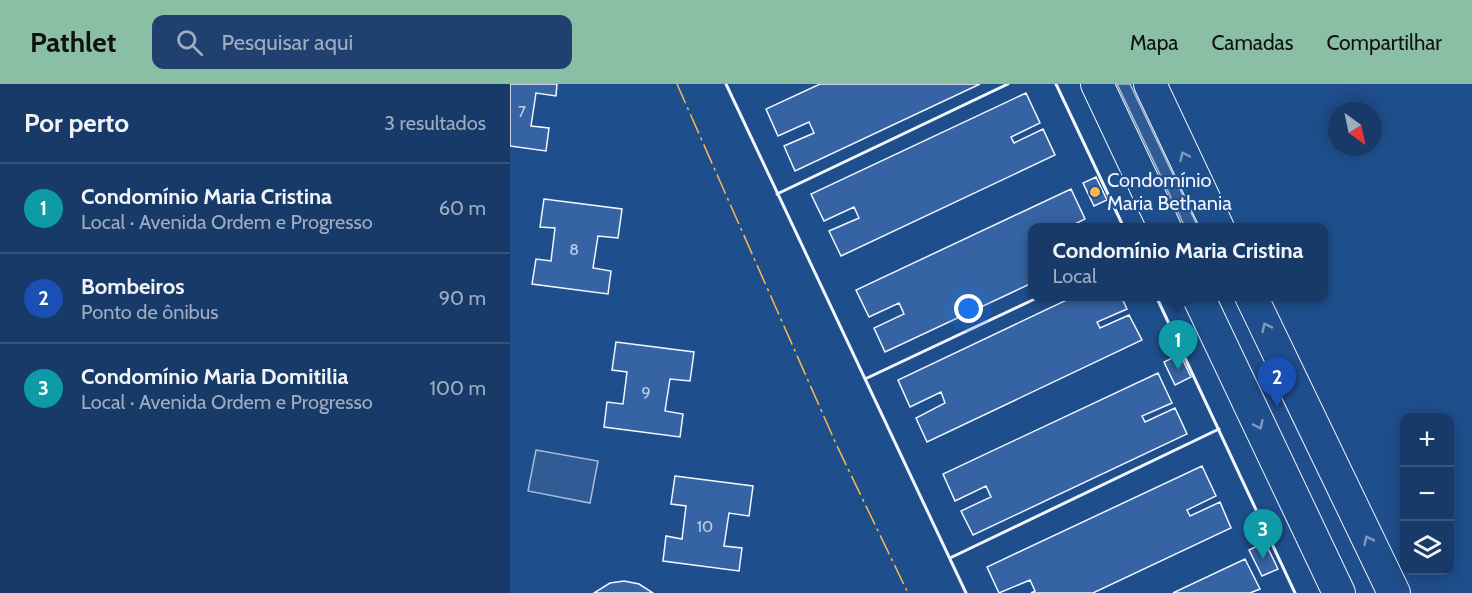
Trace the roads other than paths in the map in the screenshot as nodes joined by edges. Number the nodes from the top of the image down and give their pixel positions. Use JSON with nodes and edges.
{"nodes":[{"id":1,"x":1097,"y":84,"type":"edge"},
{"id":2,"x":1150,"y":84,"type":"edge"},
{"id":3,"x":1163,"y":223,"type":"edge"},
{"id":4,"x":1216,"y":223,"type":"edge"},
{"id":5,"x":1200,"y":301,"type":"edge"},
{"id":6,"x":1253,"y":301,"type":"edge"},
{"id":7,"x":1339,"y":593,"type":"edge"},
{"id":8,"x":1394,"y":593,"type":"edge"}],
"edges":[{"from":1,"to":3,"type":"main road"},
{"from":4,"to":2,"type":"main road","one_way":true},
{"from":5,"to":7,"type":"main road","one_way":true},
{"from":8,"to":6,"type":"main road","one_way":true}]}
